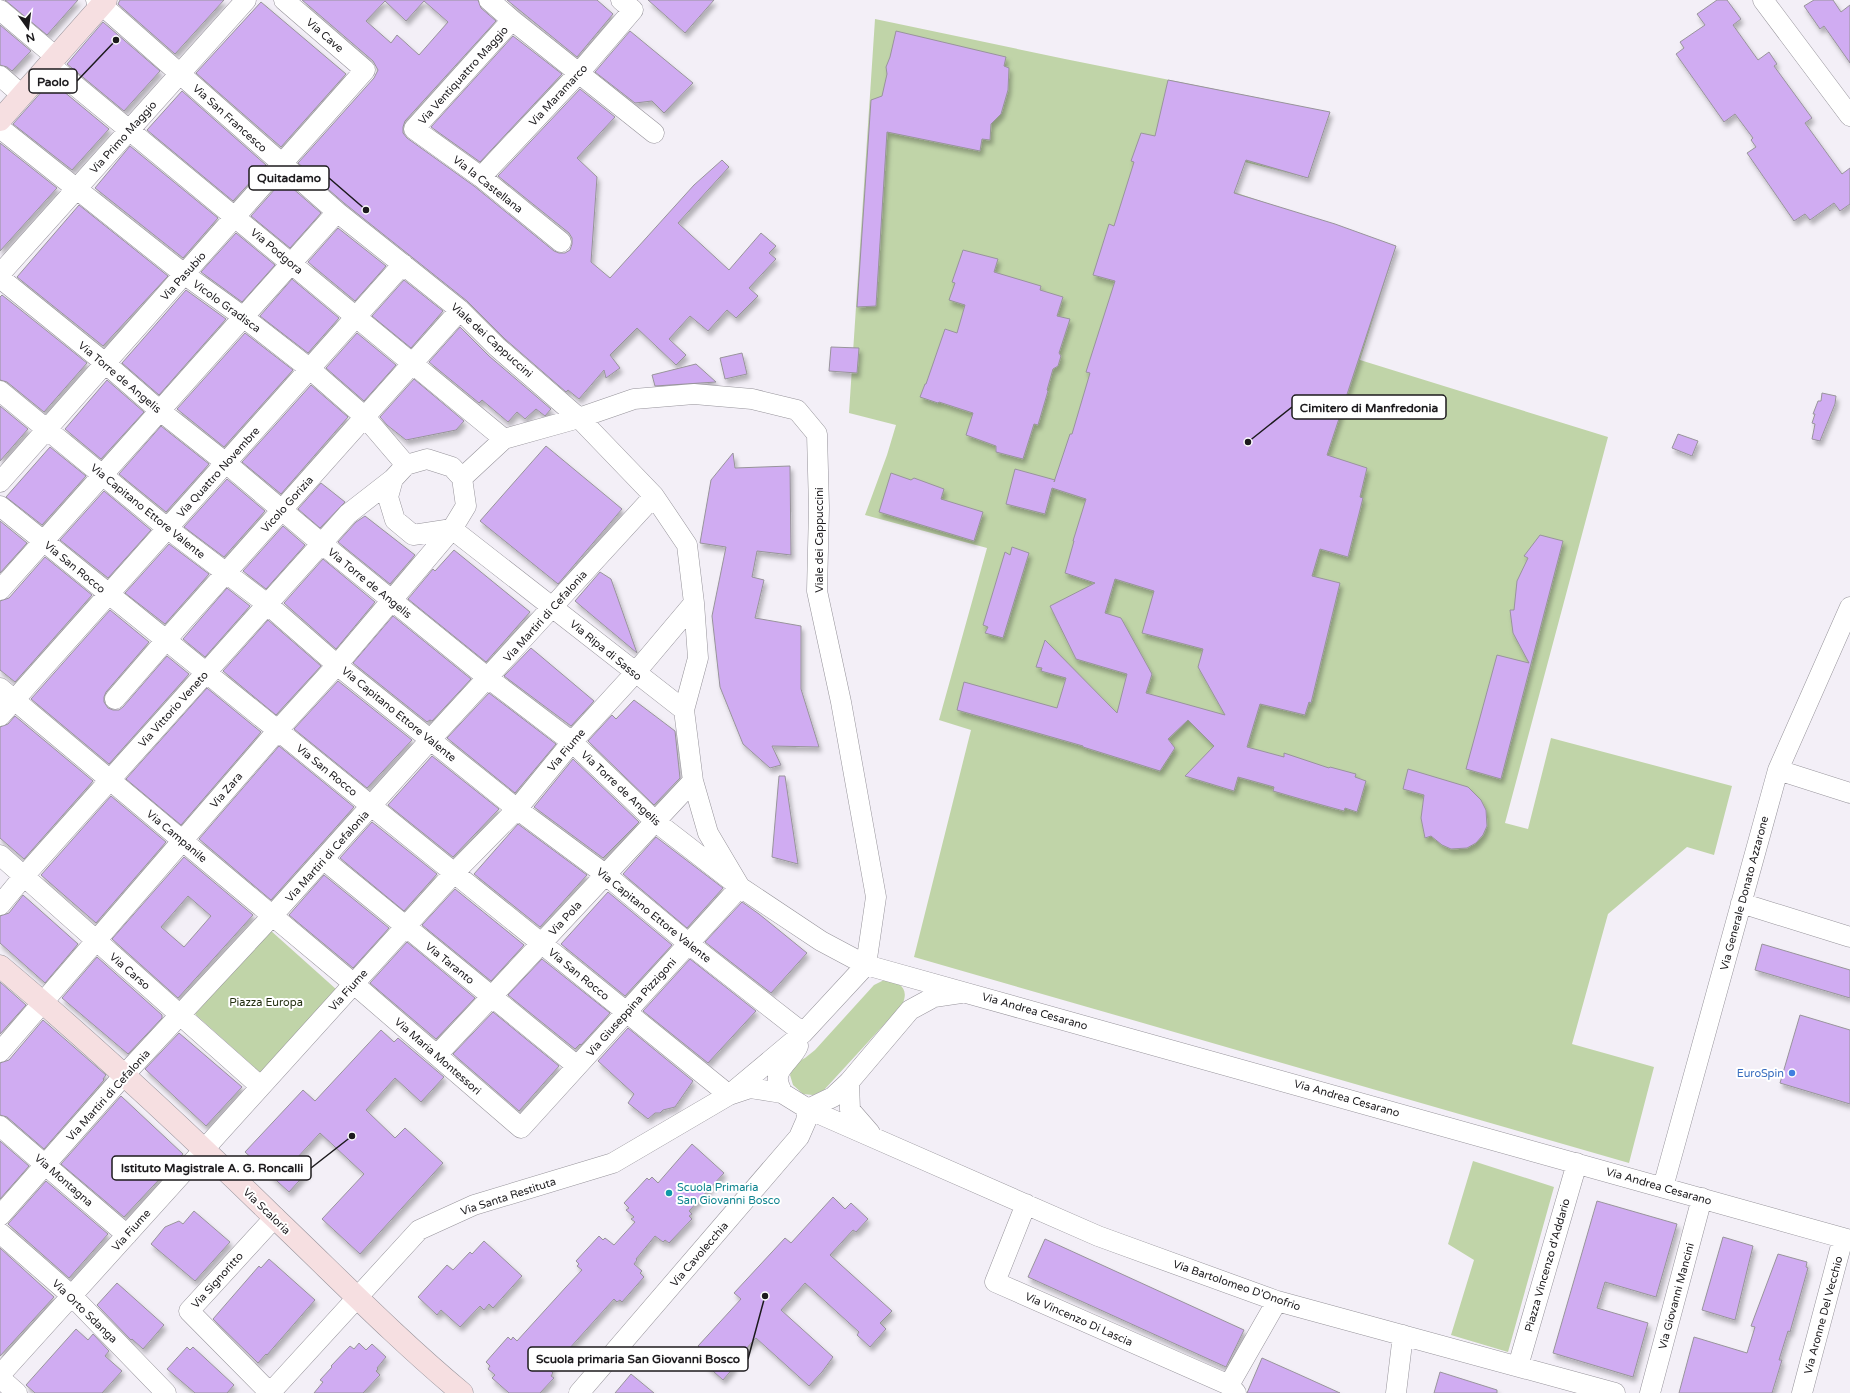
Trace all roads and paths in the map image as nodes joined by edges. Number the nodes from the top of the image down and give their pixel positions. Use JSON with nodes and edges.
{"nodes":[{"id":1,"x":246,"y":0,"type":"edge"},
{"id":2,"x":284,"y":0,"type":"edge"},
{"id":3,"x":489,"y":0,"type":"edge"},
{"id":4,"x":1763,"y":0,"type":"edge"},
{"id":5,"x":101,"y":2,"type":"edge"},
{"id":6,"x":627,"y":5,"type":"edge"},
{"id":7,"x":0,"y":10,"type":"edge"},
{"id":8,"x":512,"y":20,"type":"junction"},
{"id":9,"x":52,"y":60,"type":"junction"},
{"id":10,"x":365,"y":70,"type":"joint"},
{"id":11,"x":179,"y":74,"type":"junction"},
{"id":12,"x":578,"y":74,"type":"junction"},
{"id":13,"x":0,"y":76,"type":"edge"},
{"id":14,"x":22,"y":95,"type":"junction"},
{"id":15,"x":1850,"y":116,"type":"edge"},
{"id":16,"x":0,"y":120,"type":"edge"},
{"id":17,"x":0,"y":128,"type":"edge"},
{"id":18,"x":414,"y":129,"type":"joint"},
{"id":19,"x":129,"y":130,"type":"junction"},
{"id":20,"x":654,"y":133,"type":"dead end"},
{"id":21,"x":282,"y":164,"type":"junction"},
{"id":22,"x":481,"y":177,"type":"junction"},
{"id":23,"x":77,"y":188,"type":"junction"},
{"id":24,"x":337,"y":212,"type":"junction"},
{"id":25,"x":235,"y":217,"type":"junction"},
{"id":26,"x":561,"y":242,"type":"dead end"},
{"id":27,"x":290,"y":263,"type":"junction"},
{"id":28,"x":403,"y":264,"type":"junction"},
{"id":29,"x":0,"y":274,"type":"edge"},
{"id":30,"x":184,"y":274,"type":"junction"},
{"id":31,"x":0,"y":278,"type":"edge"},
{"id":32,"x":460,"y":310,"type":"junction"},
{"id":33,"x":242,"y":316,"type":"junction"},
{"id":34,"x":356,"y":317,"type":"junction"},
{"id":35,"x":105,"y":363,"type":"junction"},
{"id":36,"x":412,"y":363,"type":"junction"},
{"id":37,"x":310,"y":369,"type":"junction"},
{"id":38,"x":0,"y":391,"type":"edge"},
{"id":39,"x":159,"y":410,"type":"junction"},
{"id":40,"x":365,"y":417,"type":"junction"},
{"id":41,"x":579,"y":418,"type":"junction"},
{"id":42,"x":47,"y":428,"type":"junction"},
{"id":43,"x":504,"y":439,"type":"junction"},
{"id":44,"x":226,"y":463,"type":"junction"},
{"id":45,"x":406,"y":465,"type":"junction"},
{"id":46,"x":102,"y":475,"type":"junction"},
{"id":47,"x":462,"y":478,"type":"junction"},
{"id":48,"x":393,"y":479,"type":"junction"},
{"id":49,"x":0,"y":482,"type":"edge"},
{"id":50,"x":654,"y":496,"type":"junction"},
{"id":51,"x":0,"y":506,"type":"edge"},
{"id":52,"x":282,"y":510,"type":"junction"},
{"id":53,"x":167,"y":528,"type":"junction"},
{"id":54,"x":452,"y":529,"type":"junction"},
{"id":55,"x":43,"y":541,"type":"junction"},
{"id":56,"x":321,"y":544,"type":"junction"},
{"id":57,"x":226,"y":572,"type":"junction"},
{"id":58,"x":0,"y":590,"type":"edge"},
{"id":59,"x":109,"y":594,"type":"junction"},
{"id":60,"x":391,"y":599,"type":"junction"},
{"id":61,"x":694,"y":603,"type":"junction"},
{"id":62,"x":267,"y":604,"type":"junction"},
{"id":63,"x":553,"y":607,"type":"junction"},
{"id":64,"x":1850,"y":607,"type":"edge"},
{"id":65,"x":166,"y":640,"type":"junction"},
{"id":66,"x":337,"y":664,"type":"junction"},
{"id":67,"x":206,"y":672,"type":"junction"},
{"id":68,"x":634,"y":673,"type":"junction"},
{"id":69,"x":488,"y":678,"type":"junction"},
{"id":70,"x":7,"y":694,"type":"edge"},
{"id":71,"x":115,"y":699,"type":"dead end"},
{"id":72,"x":684,"y":710,"type":"junction"},
{"id":73,"x":0,"y":716,"type":"edge"},
{"id":74,"x":278,"y":730,"type":"junction"},
{"id":75,"x":431,"y":739,"type":"junction"},
{"id":76,"x":572,"y":742,"type":"junction"},
{"id":77,"x":1778,"y":770,"type":"junction"},
{"id":78,"x":110,"y":780,"type":"junction"},
{"id":79,"x":693,"y":781,"type":"junction"},
{"id":80,"x":1850,"y":793,"type":"edge"},
{"id":81,"x":372,"y":806,"type":"junction"},
{"id":82,"x":517,"y":809,"type":"junction"},
{"id":83,"x":656,"y":822,"type":"junction"},
{"id":84,"x":182,"y":840,"type":"junction"},
{"id":85,"x":0,"y":855,"type":"edge"},
{"id":86,"x":323,"y":859,"type":"junction"},
{"id":87,"x":454,"y":873,"type":"junction"},
{"id":88,"x":606,"y":875,"type":"junction"},
{"id":89,"x":24,"y":876,"type":"junction"},
{"id":90,"x":740,"y":887,"type":"junction"},
{"id":91,"x":1742,"y":903,"type":"junction"},
{"id":92,"x":0,"y":905,"type":"edge"},
{"id":93,"x":273,"y":916,"type":"junction"},
{"id":94,"x":406,"y":926,"type":"junction"},
{"id":95,"x":1850,"y":937,"type":"edge"},
{"id":96,"x":96,"y":941,"type":"junction"},
{"id":97,"x":542,"y":943,"type":"junction"},
{"id":98,"x":689,"y":944,"type":"junction"},
{"id":99,"x":866,"y":965,"type":"junction"},
{"id":100,"x":0,"y":966,"type":"edge"},
{"id":101,"x":912,"y":977,"type":"junction"},
{"id":102,"x":354,"y":984,"type":"junction"},
{"id":103,"x":968,"y":992,"type":"junction"},
{"id":104,"x":492,"y":997,"type":"junction"},
{"id":105,"x":44,"y":1003,"type":"junction"},
{"id":106,"x":910,"y":1010,"type":"junction"},
{"id":107,"x":626,"y":1012,"type":"junction"},
{"id":108,"x":180,"y":1015,"type":"junction"},
{"id":109,"x":802,"y":1033,"type":"junction"},
{"id":110,"x":0,"y":1052,"type":"edge"},
{"id":111,"x":437,"y":1055,"type":"junction"},
{"id":112,"x":577,"y":1066,"type":"junction"},
{"id":113,"x":125,"y":1074,"type":"junction"},
{"id":114,"x":849,"y":1082,"type":"junction"},
{"id":115,"x":260,"y":1086,"type":"junction"},
{"id":116,"x":782,"y":1093,"type":"junction"},
{"id":117,"x":729,"y":1095,"type":"junction"},
{"id":118,"x":808,"y":1109,"type":"junction"},
{"id":119,"x":0,"y":1126,"type":"edge"},
{"id":120,"x":521,"y":1128,"type":"joint"},
{"id":121,"x":872,"y":1136,"type":"junction"},
{"id":122,"x":203,"y":1150,"type":"junction"},
{"id":123,"x":1577,"y":1163,"type":"junction"},
{"id":124,"x":46,"y":1165,"type":"junction"},
{"id":125,"x":1663,"y":1187,"type":"junction"},
{"id":126,"x":1702,"y":1198,"type":"junction"},
{"id":127,"x":1026,"y":1204,"type":"junction"},
{"id":128,"x":0,"y":1216,"type":"edge"},
{"id":129,"x":275,"y":1217,"type":"junction"},
{"id":130,"x":0,"y":1233,"type":"edge"},
{"id":131,"x":127,"y":1235,"type":"junction"},
{"id":132,"x":1846,"y":1239,"type":"edge"},
{"id":133,"x":72,"y":1296,"type":"junction"},
{"id":134,"x":356,"y":1298,"type":"junction"},
{"id":135,"x":1277,"y":1301,"type":"junction"},
{"id":136,"x":1403,"y":1335,"type":"junction"},
{"id":137,"x":1518,"y":1366,"type":"junction"},
{"id":138,"x":0,"y":1376,"type":"edge"},
{"id":139,"x":1233,"y":1389,"type":"edge"},
{"id":140,"x":17,"y":1393,"type":"edge"},
{"id":141,"x":166,"y":1393,"type":"edge"},
{"id":142,"x":270,"y":1393,"type":"edge"},
{"id":143,"x":462,"y":1393,"type":"edge"},
{"id":144,"x":579,"y":1393,"type":"edge"},
{"id":145,"x":1396,"y":1393,"type":"edge"},
{"id":146,"x":1615,"y":1393,"type":"edge"},
{"id":147,"x":1650,"y":1393,"type":"edge"},
{"id":148,"x":1802,"y":1393,"type":"edge"}],
"edges":[{"from":1,"to":11,"type":"street","name":"Via Primo Maggio"},
{"from":2,"to":10,"type":"street","name":"Via Cave"},
{"from":3,"to":8,"type":"street"},
{"from":4,"to":15,"type":"street"},
{"from":5,"to":9,"type":"main road"},
{"from":5,"to":11,"type":"street","name":"Via San Francesco"},
{"from":6,"to":12,"type":"street","name":"Via Maramarco"},
{"from":7,"to":9,"type":"street","name":"Via Podgora"},
{"from":8,"to":12,"type":"street"},
{"from":8,"to":18,"type":"street","name":"Via Ventiquattro Maggio"},
{"from":9,"to":14,"type":"main road"},
{"from":9,"to":19,"type":"street","name":"Via Podgora"},
{"from":10,"to":21,"type":"street","name":"Via Pasubio"},
{"from":11,"to":19,"type":"street","name":"Via Primo Maggio"},
{"from":11,"to":21,"type":"street","name":"Via San Francesco"},
{"from":12,"to":20,"type":"street"},
{"from":12,"to":22,"type":"street","name":"Via Maramarco"},
{"from":13,"to":14,"type":"street"},
{"from":14,"to":16,"type":"main road"},
{"from":17,"to":23,"type":"street","name":"Vicolo Gradisca"},
{"from":18,"to":22,"type":"street","name":"Via la Castellana"},
{"from":19,"to":23,"type":"street","name":"Via Primo Maggio"},
{"from":19,"to":25,"type":"street","name":"Via Podgora"},
{"from":21,"to":24,"type":"street","name":"Via San Francesco"},
{"from":21,"to":25,"type":"street","name":"Via Pasubio"},
{"from":22,"to":26,"type":"street","name":"Via la Castellana"},
{"from":23,"to":29,"type":"street","name":"Via Primo Maggio"},
{"from":23,"to":30,"type":"street","name":"Vicolo Gradisca"},
{"from":24,"to":27,"type":"street"},
{"from":24,"to":28,"type":"street","name":"Via San Francesco"},
{"from":25,"to":27,"type":"street","name":"Via Podgora"},
{"from":25,"to":30,"type":"street","name":"Via Pasubio"},
{"from":27,"to":33,"type":"street"},
{"from":27,"to":34,"type":"street","name":"Via Podgora"},
{"from":28,"to":32,"type":"street","name":"Viale dei Cappuccini"},
{"from":28,"to":34,"type":"street","name":"Via Quattro Novembre"},
{"from":30,"to":33,"type":"street","name":"Vicolo Gradisca"},
{"from":30,"to":35,"type":"street","name":"Via Pasubio"},
{"from":31,"to":35,"type":"street","name":"Via Torre de Angelis"},
{"from":32,"to":36,"type":"street","name":"Vicolo Gorizia"},
{"from":32,"to":41,"type":"street","name":"Viale dei Cappuccini"},
{"from":33,"to":37,"type":"street","name":"Vicolo Gradisca"},
{"from":33,"to":39,"type":"street"},
{"from":34,"to":36,"type":"street","name":"Via Podgora"},
{"from":34,"to":37,"type":"street","name":"Via Quattro Novembre"},
{"from":35,"to":39,"type":"street","name":"Via Torre de Angelis"},
{"from":35,"to":42,"type":"street","name":"Via Pasubio"},
{"from":36,"to":40,"type":"street","name":"Vicolo Gorizia"},
{"from":36,"to":43,"type":"street","name":"Via Podgora"},
{"from":37,"to":40,"type":"street","name":"Vicolo Gradisca"},
{"from":37,"to":44,"type":"street","name":"Via Quattro Novembre"},
{"from":38,"to":42,"type":"street","name":"Via Capitano Ettore Valente"},
{"from":39,"to":44,"type":"street","name":"Via Torre de Angelis"},
{"from":39,"to":46,"type":"street"},
{"from":40,"to":45,"type":"street","name":"Vicolo Gradisca"},
{"from":40,"to":52,"type":"street","name":"Vicolo Gorizia"},
{"from":41,"to":43,"type":"street","name":"Viale dei Cappuccini"},
{"from":41,"to":50,"type":"street","name":"Via Andrea Cesarano"},
{"from":41,"to":99,"type":"street","name":"Viale dei Cappuccini"},
{"from":42,"to":46,"type":"street","name":"Via Capitano Ettore Valente"},
{"from":42,"to":49,"type":"street","name":"Via Pasubio"},
{"from":43,"to":47,"type":"street"},
{"from":44,"to":52,"type":"street","name":"Via Torre de Angelis"},
{"from":44,"to":53,"type":"street","name":"Via Quattro Novembre"},
{"from":45,"to":47,"type":"street"},
{"from":45,"to":48,"type":"street"},
{"from":46,"to":53,"type":"street","name":"Via Capitano Ettore Valente"},
{"from":46,"to":55,"type":"street"},
{"from":47,"to":54,"type":"street"},
{"from":48,"to":54,"type":"street"},
{"from":48,"to":56,"type":"street","name":"Via Vittorio Veneto"},
{"from":50,"to":61,"type":"street","name":"Via Andrea Cesarano"},
{"from":50,"to":63,"type":"street","name":"Via Martiri di Cefalonia"},
{"from":51,"to":55,"type":"street","name":"Via San Rocco"},
{"from":52,"to":56,"type":"street","name":"Via Torre de Angelis"},
{"from":52,"to":57,"type":"street","name":"Vicolo Gorizia"},
{"from":53,"to":57,"type":"street","name":"Via Capitano Ettore Valente"},
{"from":53,"to":59,"type":"street","name":"Via Quattro Novembre"},
{"from":54,"to":60,"type":"street","name":"Via Zara"},
{"from":54,"to":63,"type":"street","name":"Via Ripa di Sasso"},
{"from":55,"to":58,"type":"street"},
{"from":55,"to":59,"type":"street","name":"Via San Rocco"},
{"from":56,"to":60,"type":"street","name":"Via Torre de Angelis"},
{"from":56,"to":62,"type":"street","name":"Via Vittorio Veneto"},
{"from":57,"to":62,"type":"street","name":"Via Capitano Ettore Valente"},
{"from":57,"to":65,"type":"street","name":"Vicolo Gorizia"},
{"from":59,"to":65,"type":"street","name":"Via San Rocco"},
{"from":59,"to":70,"type":"street","name":"Via Quattro Novembre"},
{"from":60,"to":66,"type":"street","name":"Via Zara"},
{"from":60,"to":69,"type":"street","name":"Via Torre de Angelis"},
{"from":61,"to":68,"type":"street","name":"Via Fiume"},
{"from":61,"to":72,"type":"street","name":"Via Andrea Cesarano"},
{"from":62,"to":66,"type":"street","name":"Via Capitano Ettore Valente"},
{"from":62,"to":67,"type":"street","name":"Via Vittorio Veneto"},
{"from":63,"to":68,"type":"street","name":"Via Ripa di Sasso"},
{"from":63,"to":69,"type":"street","name":"Via Martiri di Cefalonia"},
{"from":64,"to":77,"type":"street","name":"Via Generale Donato Azzarone"},
{"from":65,"to":67,"type":"street","name":"Via San Rocco"},
{"from":65,"to":71,"type":"street","name":"Vicolo Gorizia"},
{"from":66,"to":74,"type":"street","name":"Via Zara"},
{"from":66,"to":75,"type":"street","name":"Via Capitano Ettore Valente"},
{"from":67,"to":74,"type":"street","name":"Via San Rocco"},
{"from":67,"to":78,"type":"street","name":"Via Vittorio Veneto"},
{"from":68,"to":72,"type":"street","name":"Via Ripa di Sasso"},
{"from":68,"to":76,"type":"street","name":"Via Fiume"},
{"from":69,"to":75,"type":"street","name":"Via Martiri di Cefalonia"},
{"from":69,"to":76,"type":"street","name":"Via Torre de Angelis"},
{"from":70,"to":73,"type":"street","name":"Via Quattro Novembre"},
{"from":70,"to":78,"type":"street","name":"Via Campanile"},
{"from":72,"to":79,"type":"street","name":"Via Andrea Cesarano"},
{"from":74,"to":81,"type":"street","name":"Via San Rocco"},
{"from":74,"to":84,"type":"street","name":"Via Zara"},
{"from":75,"to":81,"type":"street","name":"Via Martiri di Cefalonia"},
{"from":75,"to":82,"type":"street","name":"Via Capitano Ettore Valente"},
{"from":76,"to":82,"type":"street","name":"Via Fiume"},
{"from":76,"to":83,"type":"street","name":"Via Torre de Angelis"},
{"from":77,"to":80,"type":"street"},
{"from":77,"to":91,"type":"street","name":"Via Generale Donato Azzarone"},
{"from":78,"to":84,"type":"street","name":"Via Campanile"},
{"from":78,"to":89,"type":"street","name":"Via Vittorio Veneto"},
{"from":79,"to":83,"type":"street","name":"Via Pola"},
{"from":79,"to":90,"type":"street","name":"Via Andrea Cesarano"},
{"from":81,"to":86,"type":"street","name":"Via Martiri di Cefalonia"},
{"from":81,"to":87,"type":"street","name":"Via San Rocco"},
{"from":82,"to":87,"type":"street","name":"Via Fiume"},
{"from":82,"to":88,"type":"street","name":"Via Capitano Ettore Valente"},
{"from":83,"to":88,"type":"street","name":"Via Pola"},
{"from":83,"to":90,"type":"street","name":"Via Torre de Angelis"},
{"from":84,"to":93,"type":"street","name":"Via Campanile"},
{"from":84,"to":96,"type":"street","name":"Via Zara"},
{"from":85,"to":89,"type":"street","name":"Via Carso"},
{"from":86,"to":93,"type":"street","name":"Via Martiri di Cefalonia"},
{"from":86,"to":94,"type":"street","name":"Via Taranto"},
{"from":87,"to":94,"type":"street","name":"Via Fiume"},
{"from":87,"to":97,"type":"street","name":"Via San Rocco"},
{"from":88,"to":97,"type":"street","name":"Via Pola"},
{"from":88,"to":98,"type":"street","name":"Via Capitano Ettore Valente"},
{"from":89,"to":92,"type":"street","name":"Via Vittorio Veneto"},
{"from":89,"to":96,"type":"street","name":"Via Carso"},
{"from":90,"to":98,"type":"street","name":"Via Giuseppina Pizzigoni"},
{"from":90,"to":99,"type":"street","name":"Via Andrea Cesarano"},
{"from":91,"to":95,"type":"street"},
{"from":91,"to":125,"type":"street","name":"Via Generale Donato Azzarone"},
{"from":93,"to":102,"type":"street","name":"Via Campanile"},
{"from":93,"to":108,"type":"street","name":"Via Martiri di Cefalonia"},
{"from":94,"to":102,"type":"street","name":"Via Fiume"},
{"from":94,"to":104,"type":"street","name":"Via Taranto"},
{"from":96,"to":105,"type":"street","name":"Via Zara"},
{"from":96,"to":108,"type":"street","name":"Via Carso"},
{"from":97,"to":104,"type":"street","name":"Via Pola"},
{"from":97,"to":107,"type":"street","name":"Via San Rocco"},
{"from":98,"to":107,"type":"street","name":"Via Giuseppina Pizzigoni"},
{"from":98,"to":109,"type":"street","name":"Via Capitano Ettore Valente"},
{"from":99,"to":101,"type":"street","name":"Via Andrea Cesarano"},
{"from":99,"to":109,"type":"street"},
{"from":100,"to":105,"type":"main road","name":"Via Scaloria"},
{"from":101,"to":103,"type":"street","name":"Via Andrea Cesarano"},
{"from":101,"to":106,"type":"street"},
{"from":102,"to":111,"type":"street","name":"Via Maria Montessori"},
{"from":102,"to":115,"type":"street","name":"Via Fiume"},
{"from":103,"to":106,"type":"street"},
{"from":103,"to":123,"type":"street","name":"Via Andrea Cesarano"},
{"from":104,"to":111,"type":"street","name":"Via Pola"},
{"from":104,"to":112,"type":"street","name":"Via Taranto"},
{"from":105,"to":110,"type":"street","name":"Via Zara"},
{"from":105,"to":113,"type":"main road","name":"Via Scaloria"},
{"from":106,"to":114,"type":"street"},
{"from":107,"to":112,"type":"street","name":"Via Giuseppina Pizzigoni"},
{"from":107,"to":117,"type":"street","name":"Via San Rocco"},
{"from":108,"to":113,"type":"street","name":"Via Martiri di Cefalonia"},
{"from":108,"to":115,"type":"street","name":"Via Carso"},
{"from":109,"to":116,"type":"street"},
{"from":109,"to":117,"type":"street"},
{"from":111,"to":120,"type":"street","name":"Via Maria Montessori"},
{"from":112,"to":120,"type":"street","name":"Via Giuseppina Pizzigoni"},
{"from":113,"to":122,"type":"main road","name":"Via Scaloria"},
{"from":113,"to":124,"type":"street","name":"Via Martiri di Cefalonia"},
{"from":114,"to":118,"type":"street"},
{"from":114,"to":121,"type":"street","name":"Via Bartolomeo D'Onofrio"},
{"from":115,"to":122,"type":"street","name":"Via Fiume"},
{"from":116,"to":117,"type":"street"},
{"from":116,"to":118,"type":"street","name":"Via Bartolomeo D'Onofrio"},
{"from":117,"to":134,"type":"street","name":"Via Santa Restituta"},
{"from":118,"to":121,"type":"street","name":"Via Bartolomeo D'Onofrio"},
{"from":118,"to":144,"type":"street","name":"Via Cavolecchia"},
{"from":119,"to":124,"type":"street","name":"Via Montagna"},
{"from":121,"to":127,"type":"street","name":"Via Bartolomeo D'Onofrio"},
{"from":122,"to":129,"type":"main road","name":"Via Scaloria"},
{"from":122,"to":131,"type":"street","name":"Via Fiume"},
{"from":123,"to":125,"type":"street","name":"Via Andrea Cesarano"},
{"from":123,"to":137,"type":"street","name":"Piazza Vincenzo d'Addario"},
{"from":124,"to":128,"type":"street","name":"Via Martiri di Cefalonia"},
{"from":124,"to":131,"type":"street","name":"Via Montagna"},
{"from":125,"to":126,"type":"street","name":"Via Andrea Cesarano"},
{"from":126,"to":132,"type":"street","name":"Via Andrea Cesarano"},
{"from":126,"to":147,"type":"street","name":"Via Giovanni Mancini"},
{"from":127,"to":135,"type":"street","name":"Via Bartolomeo D'Onofrio"},
{"from":127,"to":139,"type":"street","name":"Via Vincenzo Di Lascia"},
{"from":129,"to":134,"type":"main road","name":"Via Scaloria"},
{"from":129,"to":142,"type":"street","name":"Via Signoritto"},
{"from":130,"to":133,"type":"street","name":"Via Orto Sdanga"},
{"from":131,"to":133,"type":"street","name":"Via Fiume"},
{"from":132,"to":148,"type":"street","name":"Via Aronne Del Vecchio"},
{"from":133,"to":138,"type":"street","name":"Via Fiume"},
{"from":133,"to":141,"type":"street","name":"Via Orto Sdanga"},
{"from":134,"to":142,"type":"street","name":"Via Santa Restituta"},
{"from":134,"to":143,"type":"main road","name":"Via Scaloria"},
{"from":135,"to":136,"type":"street","name":"Via Bartolomeo D'Onofrio"},
{"from":135,"to":139,"type":"street"},
{"from":136,"to":137,"type":"street","name":"Via Bartolomeo D'Onofrio"},
{"from":136,"to":145,"type":"street"},
{"from":137,"to":146,"type":"street","name":"Via Bartolomeo D'Onofrio"},
{"from":138,"to":140,"type":"street"}]}
